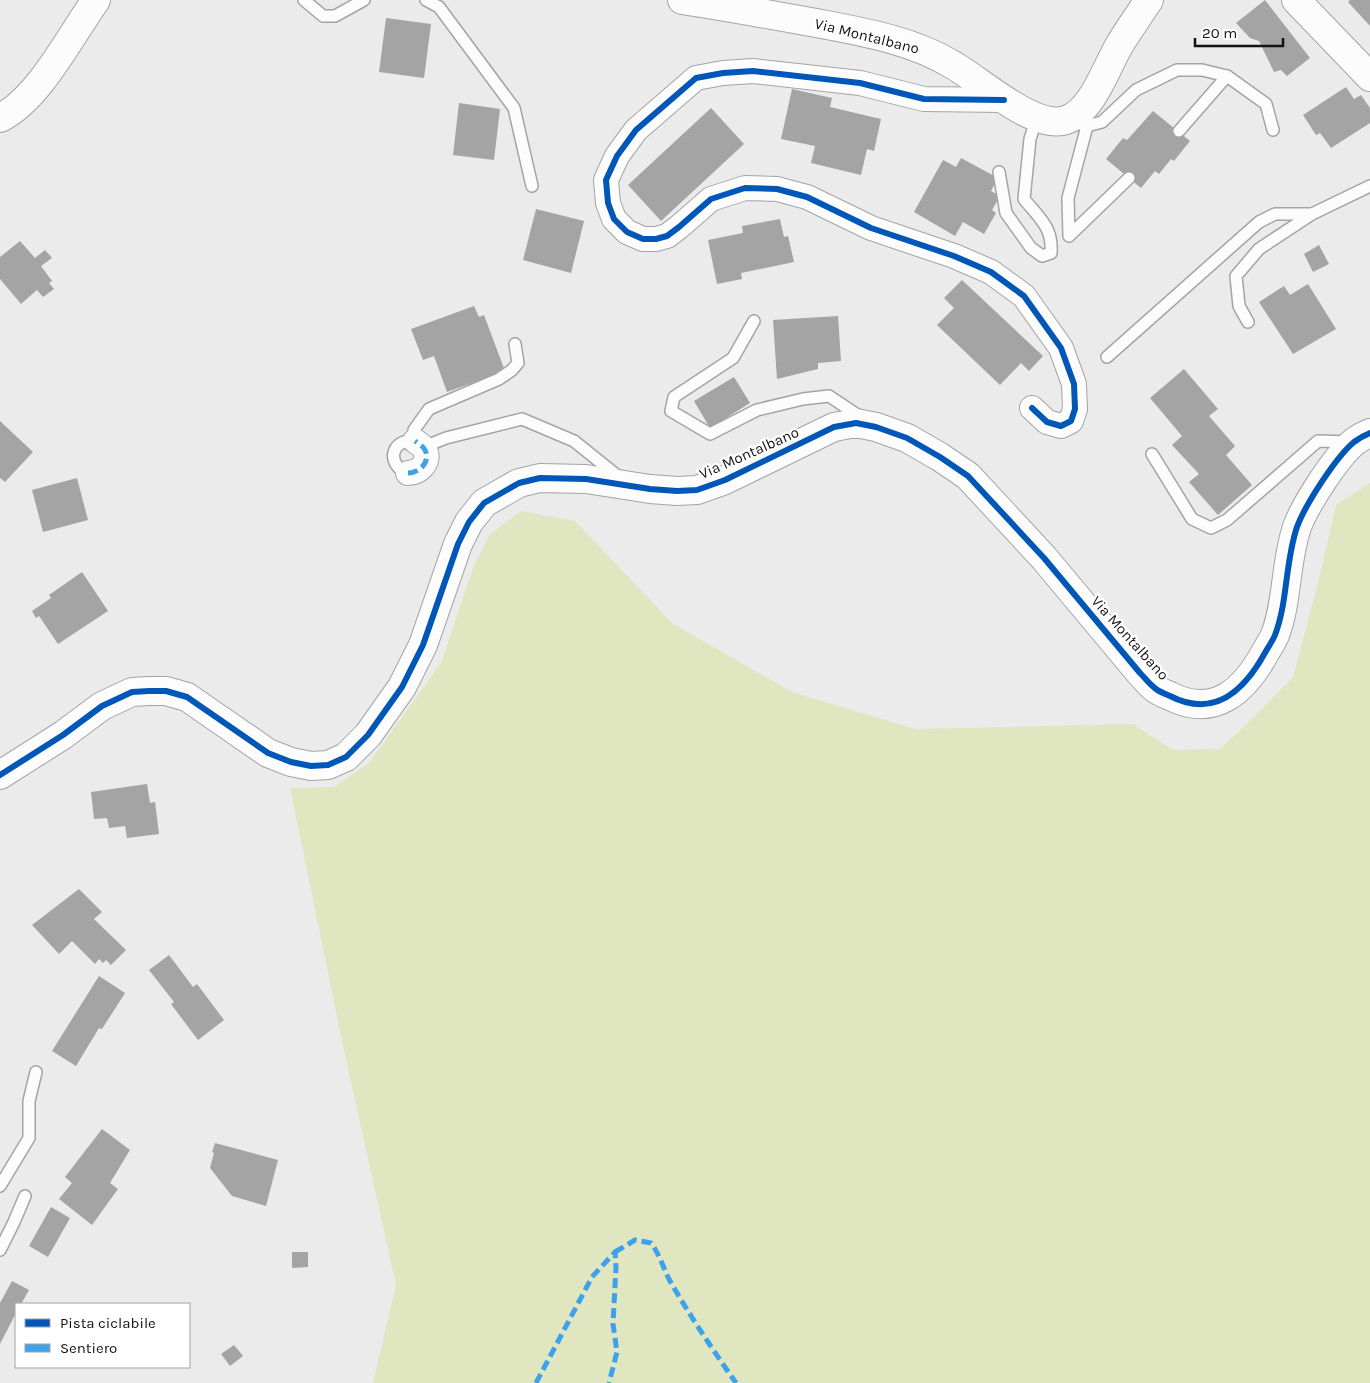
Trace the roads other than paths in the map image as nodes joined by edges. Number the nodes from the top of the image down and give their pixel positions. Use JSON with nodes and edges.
{"nodes":[{"id":1,"x":96,"y":0,"type":"edge"},
{"id":2,"x":304,"y":0,"type":"edge"},
{"id":3,"x":364,"y":0,"type":"edge"},
{"id":4,"x":426,"y":0,"type":"edge"},
{"id":5,"x":682,"y":0,"type":"edge"},
{"id":6,"x":1149,"y":0,"type":"edge"},
{"id":7,"x":1296,"y":0,"type":"edge"},
{"id":8,"x":1227,"y":76,"type":"junction"},
{"id":9,"x":1370,"y":77,"type":"edge"},
{"id":10,"x":1004,"y":100,"type":"junction"},
{"id":11,"x":1037,"y":117,"type":"junction"},
{"id":12,"x":0,"y":118,"type":"edge"},
{"id":13,"x":1077,"y":123,"type":"junction"},
{"id":14,"x":1273,"y":130,"type":"dead end"},
{"id":15,"x":1178,"y":131,"type":"dead end"},
{"id":16,"x":1000,"y":172,"type":"dead end"},
{"id":17,"x":1129,"y":178,"type":"dead end"},
{"id":18,"x":532,"y":186,"type":"dead end"},
{"id":19,"x":1370,"y":186,"type":"edge"},
{"id":20,"x":1312,"y":214,"type":"junction"},
{"id":21,"x":754,"y":321,"type":"dead end"},
{"id":22,"x":1248,"y":322,"type":"dead end"},
{"id":23,"x":516,"y":344,"type":"dead end"},
{"id":24,"x":1107,"y":357,"type":"dead end"},
{"id":25,"x":1032,"y":408,"type":"dead end"},
{"id":26,"x":876,"y":427,"type":"junction"},
{"id":27,"x":1362,"y":438,"type":"edge"},
{"id":28,"x":419,"y":444,"type":"junction"},
{"id":29,"x":1152,"y":454,"type":"dead end"},
{"id":30,"x":408,"y":473,"type":"dead end"},
{"id":31,"x":629,"y":485,"type":"junction"},
{"id":32,"x":0,"y":776,"type":"edge"},
{"id":33,"x":36,"y":1072,"type":"dead end"},
{"id":34,"x":0,"y":1186,"type":"edge"},
{"id":35,"x":25,"y":1196,"type":"dead end"},
{"id":36,"x":0,"y":1250,"type":"edge"}],
"edges":[{"from":1,"to":12,"type":"street"},
{"from":2,"to":3,"type":"lane"},
{"from":4,"to":18,"type":"lane"},
{"from":5,"to":10,"type":"street","name":"Via Montalbano"},
{"from":6,"to":13,"type":"street"},
{"from":7,"to":9,"type":"street"},
{"from":8,"to":13,"type":"lane"},
{"from":8,"to":14,"type":"lane"},
{"from":8,"to":15,"type":"lane"},
{"from":10,"to":11,"type":"street","name":"Via Montalbano"},
{"from":10,"to":25,"type":"street"},
{"from":11,"to":13,"type":"street","name":"Via Montalbano"},
{"from":11,"to":16,"type":"lane"},
{"from":13,"to":17,"type":"lane"},
{"from":19,"to":20,"type":"lane"},
{"from":20,"to":22,"type":"lane"},
{"from":20,"to":24,"type":"lane"},
{"from":21,"to":26,"type":"lane"},
{"from":23,"to":28,"type":"lane"},
{"from":26,"to":27,"type":"street","name":"Via Montalbano"},
{"from":26,"to":31,"type":"street","name":"Via Montalbano"},
{"from":27,"to":29,"type":"lane"},
{"from":28,"to":30,"type":"street"},
{"from":28,"to":31,"type":"lane"},
{"from":31,"to":32,"type":"street","name":"Via Montalbano"},
{"from":33,"to":34,"type":"lane"},
{"from":35,"to":36,"type":"lane"}]}
